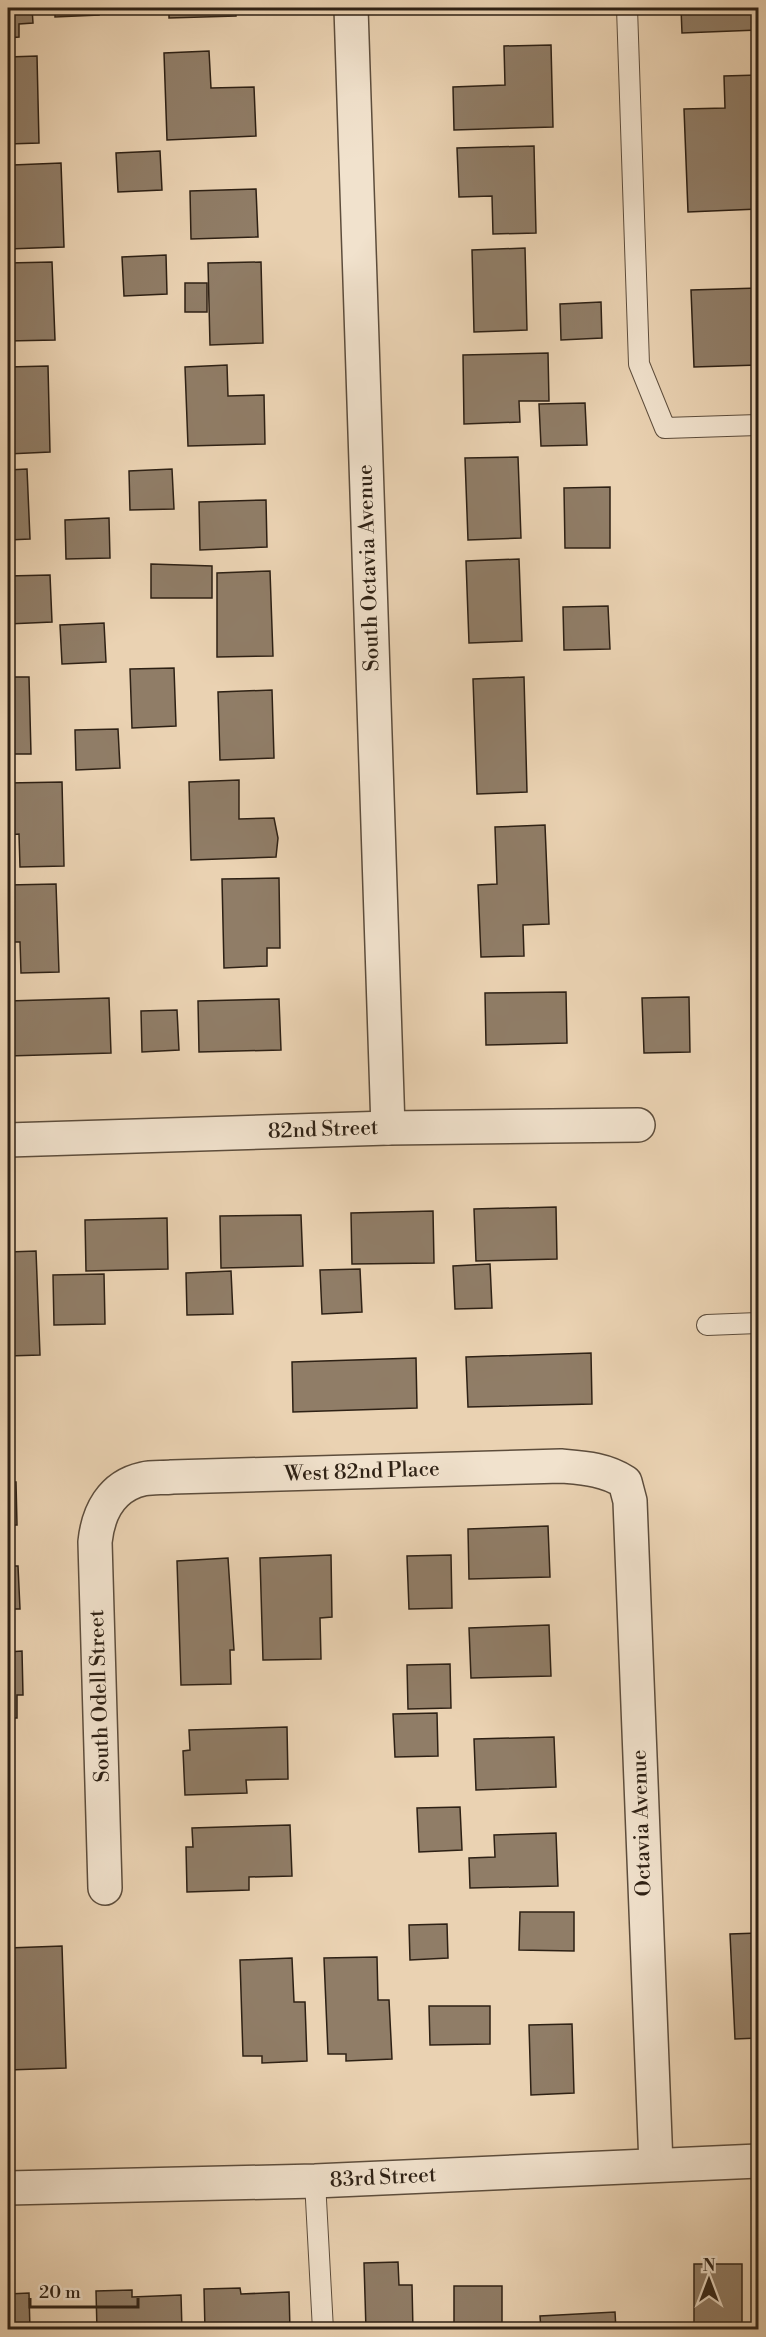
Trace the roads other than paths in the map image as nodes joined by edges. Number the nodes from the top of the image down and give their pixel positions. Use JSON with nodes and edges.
{"nodes":[{"id":1,"x":351,"y":8,"type":"edge"},
{"id":2,"x":627,"y":8,"type":"edge"},
{"id":3,"x":759,"y":425,"type":"edge"},
{"id":4,"x":638,"y":1125,"type":"dead end"},
{"id":5,"x":388,"y":1128,"type":"junction"},
{"id":6,"x":8,"y":1140,"type":"edge"},
{"id":7,"x":759,"y":1323,"type":"edge"},
{"id":8,"x":707,"y":1325,"type":"dead end"},
{"id":9,"x":625,"y":1482,"type":"joint"},
{"id":10,"x":105,"y":1506,"type":"joint"},
{"id":11,"x":105,"y":1888,"type":"dead end"},
{"id":12,"x":759,"y":2161,"type":"edge"},
{"id":13,"x":656,"y":2165,"type":"junction"},
{"id":14,"x":315,"y":2181,"type":"junction"},
{"id":15,"x":8,"y":2188,"type":"edge"},
{"id":16,"x":323,"y":2330,"type":"edge"}],
"edges":[{"from":1,"to":5,"type":"street","name":"South Octavia Avenue"},
{"from":2,"to":3,"type":"lane"},
{"from":4,"to":5,"type":"street","name":"82nd Street"},
{"from":5,"to":6,"type":"street","name":"82nd Street"},
{"from":7,"to":8,"type":"lane"},
{"from":9,"to":10,"type":"street","name":"West 82nd Place"},
{"from":9,"to":13,"type":"street","name":"Octavia Avenue"},
{"from":10,"to":11,"type":"street","name":"South Odell Street"},
{"from":12,"to":13,"type":"street","name":"83rd Street"},
{"from":13,"to":14,"type":"street","name":"83rd Street"},
{"from":14,"to":15,"type":"street","name":"83rd Street"},
{"from":14,"to":16,"type":"lane"}]}
